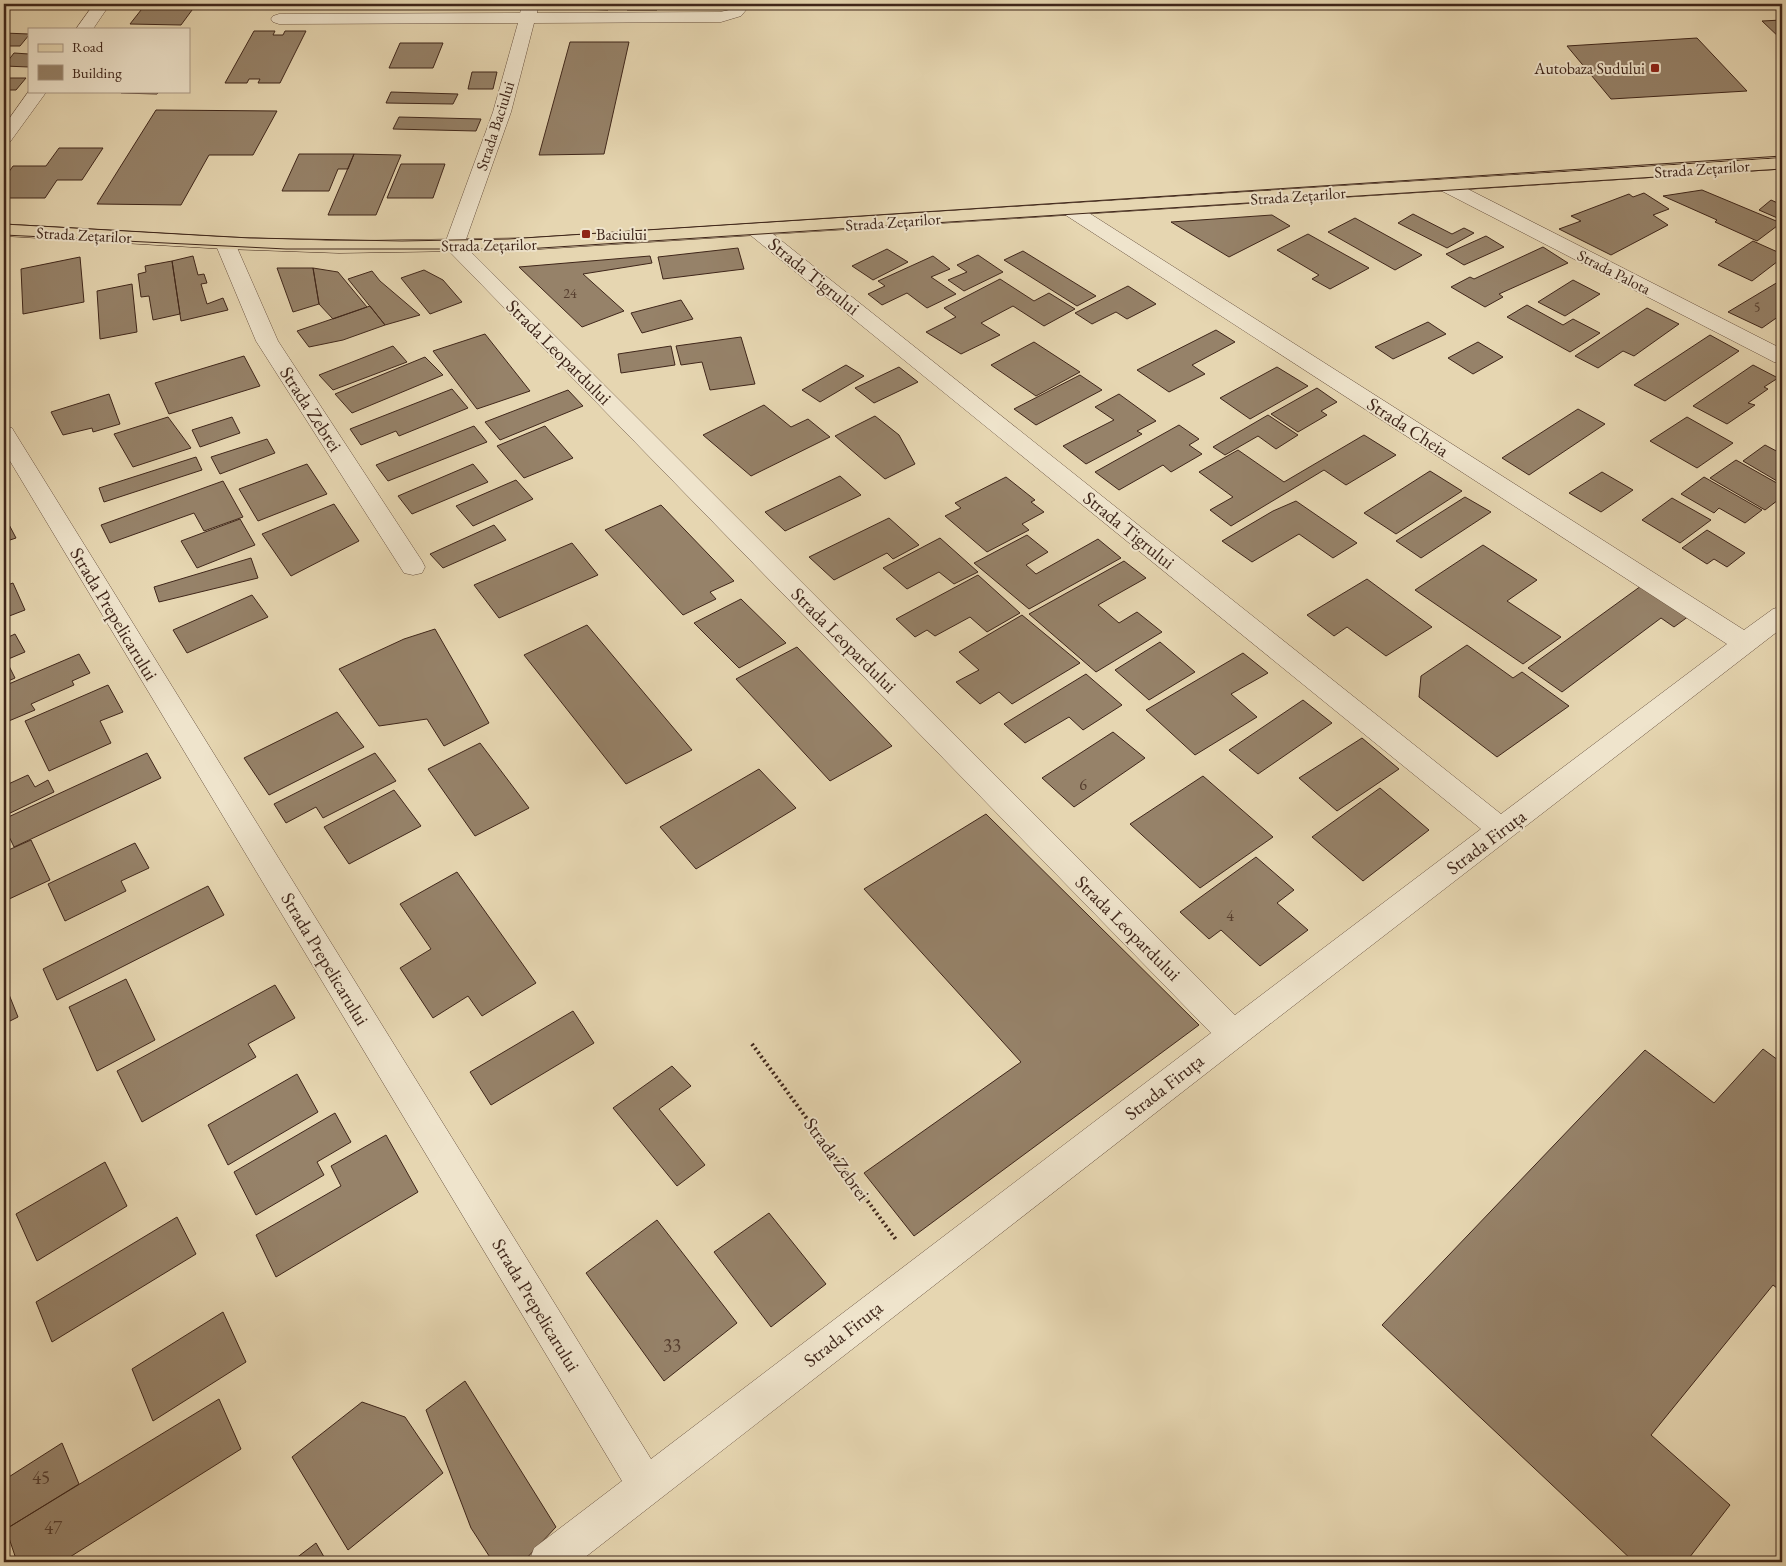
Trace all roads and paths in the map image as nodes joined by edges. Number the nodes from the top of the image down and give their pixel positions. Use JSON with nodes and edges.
{"nodes":[{"id":1,"x":102,"y":4,"type":"edge"},
{"id":2,"x":743,"y":4,"type":"edge"},
{"id":3,"x":529,"y":10,"type":"edge"},
{"id":4,"x":279,"y":19,"type":"dead end"},
{"id":5,"x":85,"y":28,"type":"edge"},
{"id":6,"x":37,"y":92,"type":"edge"},
{"id":7,"x":4,"y":138,"type":"edge"},
{"id":8,"x":1782,"y":163,"type":"edge"},
{"id":9,"x":1447,"y":186,"type":"junction"},
{"id":10,"x":1071,"y":210,"type":"junction"},
{"id":11,"x":4,"y":230,"type":"edge"},
{"id":12,"x":756,"y":230,"type":"junction"},
{"id":13,"x":225,"y":243,"type":"junction"},
{"id":14,"x":454,"y":246,"type":"junction"},
{"id":15,"x":1782,"y":357,"type":"edge"},
{"id":16,"x":4,"y":432,"type":"edge"},
{"id":17,"x":413,"y":568,"type":"dead end"},
{"id":18,"x":1782,"y":615,"type":"edge"},
{"id":19,"x":1745,"y":643,"type":"junction"},
{"id":20,"x":1502,"y":830,"type":"junction"},
{"id":21,"x":1233,"y":1034,"type":"junction"},
{"id":22,"x":752,"y":1044,"type":"dead end"},
{"id":23,"x":921,"y":1274,"type":"junction"},
{"id":24,"x":646,"y":1486,"type":"junction"},
{"id":25,"x":548,"y":1562,"type":"edge"}],
"edges":[{"from":1,"to":5,"type":"street"},
{"from":2,"to":3,"type":"street"},
{"from":3,"to":4,"type":"street"},
{"from":3,"to":14,"type":"street","name":"Strada Baciului"},
{"from":6,"to":7,"type":"street"},
{"from":8,"to":9,"type":"main road","name":"Strada Zețarilor"},
{"from":9,"to":10,"type":"main road","name":"Strada Zețarilor"},
{"from":9,"to":15,"type":"street","name":"Strada Palota"},
{"from":10,"to":12,"type":"main road","name":"Strada Zețarilor"},
{"from":10,"to":19,"type":"street","name":"Strada Cheia"},
{"from":11,"to":13,"type":"main road","name":"Strada Zețarilor"},
{"from":12,"to":14,"type":"main road","name":"Strada Zețarilor"},
{"from":12,"to":20,"type":"street","name":"Strada Tigrului"},
{"from":13,"to":14,"type":"main road","name":"Strada Zețarilor"},
{"from":13,"to":17,"type":"street","name":"Strada Zebrei"},
{"from":14,"to":21,"type":"street","name":"Strada Leopardului"},
{"from":16,"to":24,"type":"street","name":"Strada Prepelicarului"},
{"from":18,"to":19,"type":"street","name":"Strada Firuța"},
{"from":19,"to":20,"type":"street","name":"Strada Firuța"},
{"from":20,"to":21,"type":"street","name":"Strada Firuța"},
{"from":21,"to":23,"type":"street","name":"Strada Firuța"},
{"from":22,"to":23,"type":"path","name":"Strada Zebrei"},
{"from":23,"to":24,"type":"street","name":"Strada Firuța"},
{"from":24,"to":25,"type":"street","name":"Strada Firuța"}]}
